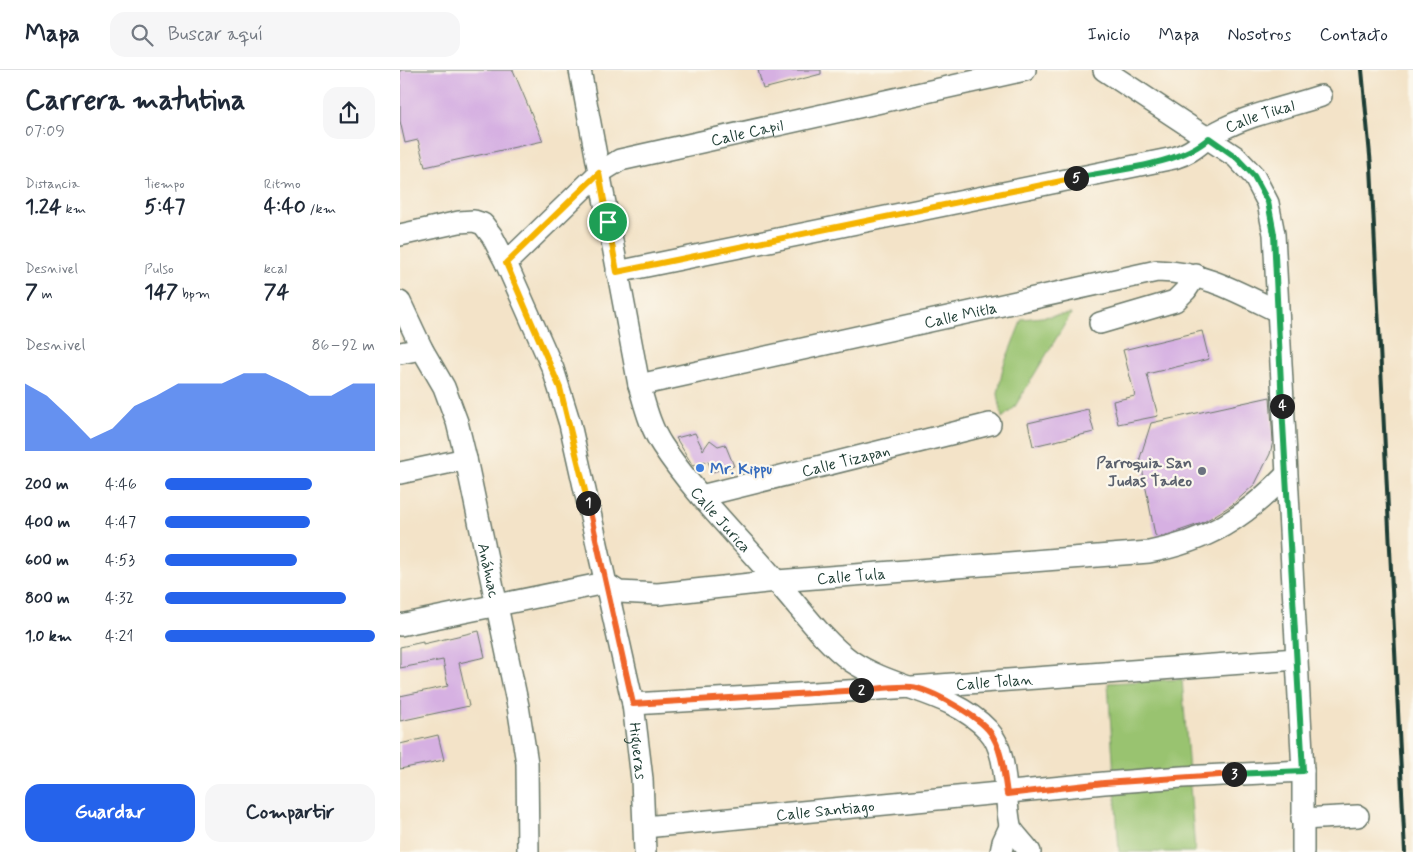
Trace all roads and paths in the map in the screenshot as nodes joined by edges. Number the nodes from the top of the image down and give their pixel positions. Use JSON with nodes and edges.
{"nodes":[{"id":1,"x":580,"y":70,"type":"edge"},
{"id":2,"x":1025,"y":70,"type":"edge"},
{"id":3,"x":1104,"y":70,"type":"edge"},
{"id":4,"x":1321,"y":96,"type":"dead end"},
{"id":5,"x":1209,"y":138,"type":"junction"},
{"id":6,"x":599,"y":173,"type":"junction"},
{"id":7,"x":400,"y":236,"type":"edge"},
{"id":8,"x":506,"y":263,"type":"junction"},
{"id":9,"x":617,"y":272,"type":"junction"},
{"id":10,"x":1196,"y":275,"type":"junction"},
{"id":11,"x":400,"y":302,"type":"edge"},
{"id":12,"x":1277,"y":311,"type":"junction"},
{"id":13,"x":1100,"y":323,"type":"dead end"},
{"id":14,"x":422,"y":349,"type":"junction"},
{"id":15,"x":400,"y":353,"type":"edge"},
{"id":16,"x":639,"y":385,"type":"junction"},
{"id":17,"x":990,"y":424,"type":"dead end"},
{"id":18,"x":466,"y":459,"type":"junction"},
{"id":19,"x":400,"y":473,"type":"edge"},
{"id":20,"x":1285,"y":476,"type":"junction"},
{"id":21,"x":701,"y":496,"type":"junction"},
{"id":22,"x":777,"y":581,"type":"junction"},
{"id":23,"x":605,"y":583,"type":"junction"},
{"id":24,"x":496,"y":605,"type":"junction"},
{"id":25,"x":400,"y":625,"type":"edge"},
{"id":26,"x":1297,"y":659,"type":"junction"},
{"id":27,"x":912,"y":687,"type":"junction"},
{"id":28,"x":633,"y":704,"type":"junction"},
{"id":29,"x":1303,"y":771,"type":"junction"},
{"id":30,"x":1007,"y":794,"type":"junction"},
{"id":31,"x":1358,"y":816,"type":"dead end"},
{"id":32,"x":1302,"y":819,"type":"junction"},
{"id":33,"x":645,"y":827,"type":"junction"},
{"id":34,"x":1010,"y":827,"type":"junction"},
{"id":35,"x":528,"y":852,"type":"edge"},
{"id":36,"x":645,"y":852,"type":"edge"},
{"id":37,"x":1001,"y":852,"type":"edge"},
{"id":38,"x":1030,"y":852,"type":"edge"},
{"id":39,"x":1303,"y":852,"type":"edge"}],
"edges":[{"from":1,"to":6,"type":"street","name":"Calle Jurica"},
{"from":2,"to":6,"type":"street","name":"Calle Capil"},
{"from":3,"to":5,"type":"street"},
{"from":4,"to":5,"type":"street","name":"Calle Tikal"},
{"from":5,"to":9,"type":"street","name":"Calle Tikal"},
{"from":5,"to":12,"type":"street"},
{"from":6,"to":8,"type":"street","name":"Calle Capil"},
{"from":6,"to":9,"type":"street","name":"Calle Jurica"},
{"from":7,"to":8,"type":"street","name":"Higueras"},
{"from":8,"to":23,"type":"street","name":"Higueras"},
{"from":9,"to":16,"type":"street","name":"Calle Jurica"},
{"from":10,"to":12,"type":"street","name":"Calle Mitla"},
{"from":10,"to":13,"type":"street"},
{"from":10,"to":16,"type":"street","name":"Calle Mitla"},
{"from":11,"to":14,"type":"street","name":"Anáhuac"},
{"from":12,"to":20,"type":"street"},
{"from":14,"to":15,"type":"street"},
{"from":14,"to":18,"type":"street","name":"Anáhuac"},
{"from":16,"to":21,"type":"street","name":"Calle Jurica"},
{"from":17,"to":21,"type":"street","name":"Calle Tizapan"},
{"from":18,"to":19,"type":"street"},
{"from":18,"to":24,"type":"street","name":"Anáhuac"},
{"from":20,"to":22,"type":"street","name":"Calle Tula"},
{"from":20,"to":26,"type":"street"},
{"from":21,"to":22,"type":"street","name":"Calle Jurica"},
{"from":22,"to":23,"type":"street","name":"Calle Tula"},
{"from":22,"to":27,"type":"street","name":"Calle Jurica"},
{"from":23,"to":24,"type":"street"},
{"from":23,"to":28,"type":"street","name":"Higueras"},
{"from":24,"to":25,"type":"street"},
{"from":24,"to":35,"type":"street","name":"Anáhuac"},
{"from":26,"to":27,"type":"street","name":"Calle Tolan"},
{"from":26,"to":29,"type":"street"},
{"from":27,"to":28,"type":"street","name":"Calle Tolan"},
{"from":27,"to":30,"type":"street","name":"Calle Jurica"},
{"from":28,"to":33,"type":"street","name":"Higueras"},
{"from":29,"to":30,"type":"street","name":"Calle Santiago"},
{"from":29,"to":32,"type":"street"},
{"from":30,"to":33,"type":"street","name":"Calle Santiago"},
{"from":30,"to":34,"type":"street","name":"Calle Jurica"},
{"from":31,"to":32,"type":"street"},
{"from":32,"to":39,"type":"street"},
{"from":33,"to":36,"type":"street","name":"Higueras"},
{"from":34,"to":37,"type":"street"},
{"from":34,"to":38,"type":"street"}]}
